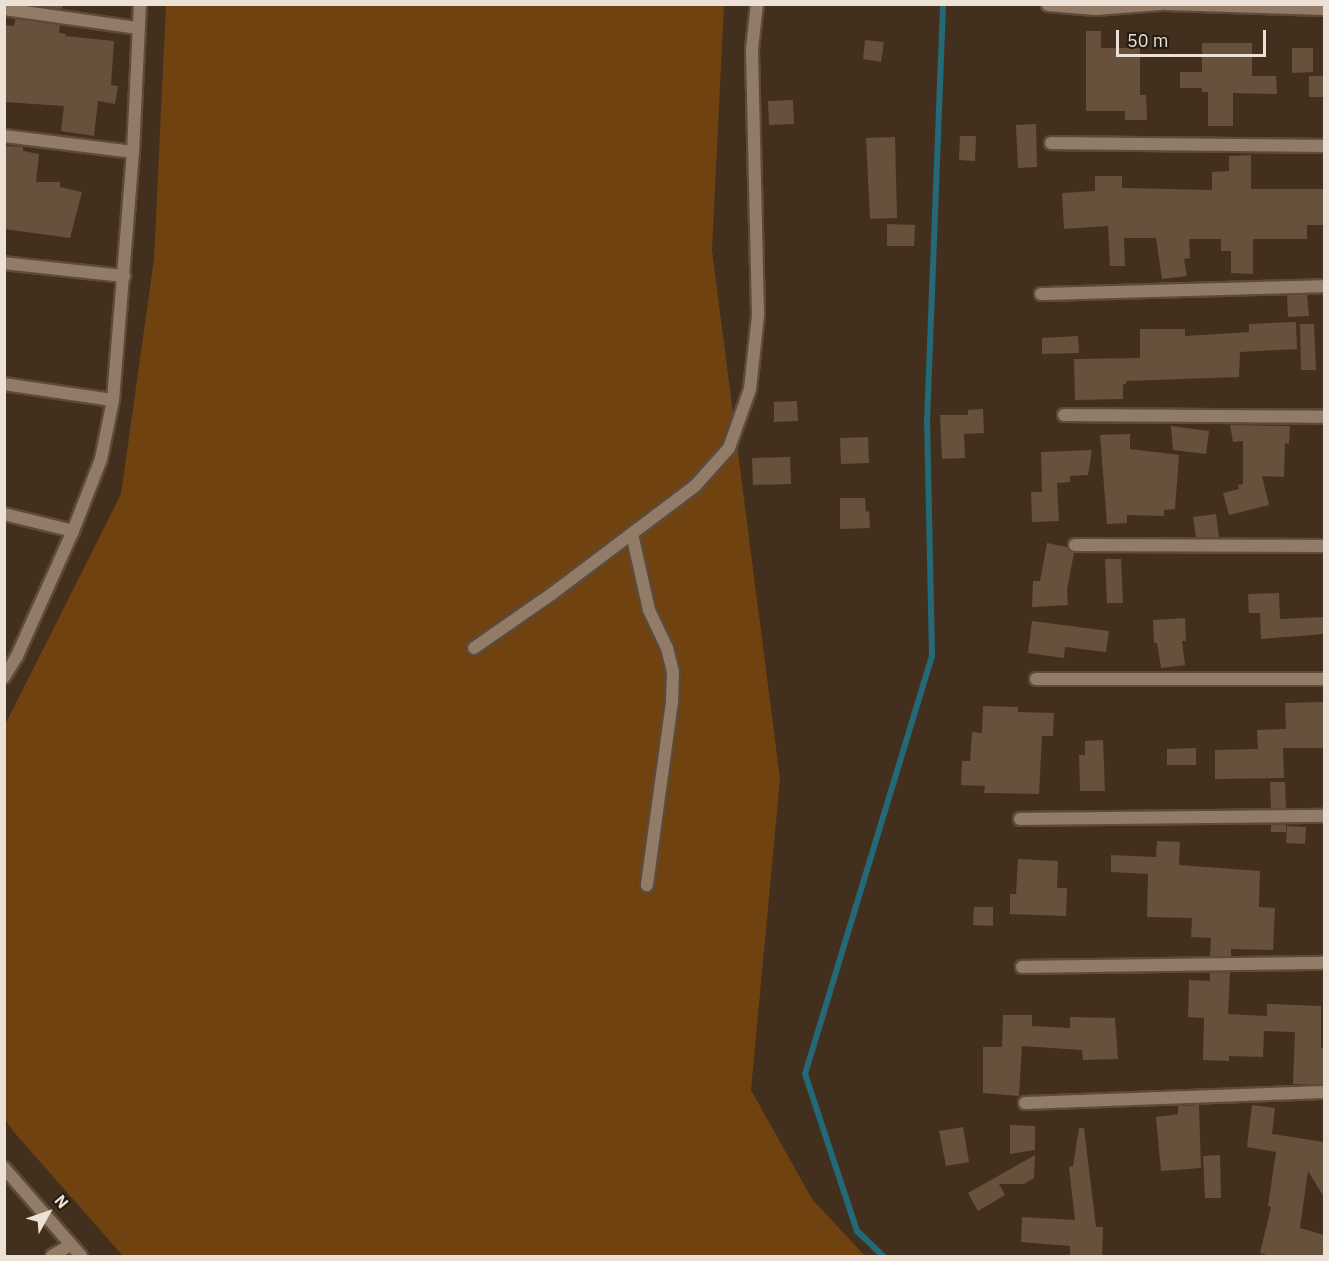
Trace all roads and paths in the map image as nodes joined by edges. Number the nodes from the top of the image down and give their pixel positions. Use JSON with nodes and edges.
{"nodes":[{"id":1,"x":140,"y":4,"type":"edge"},
{"id":2,"x":757,"y":4,"type":"edge"},
{"id":3,"x":1048,"y":4,"type":"edge"},
{"id":4,"x":1161,"y":4,"type":"edge"},
{"id":5,"x":1166,"y":4,"type":"edge"},
{"id":6,"x":4,"y":9,"type":"edge"},
{"id":7,"x":1324,"y":9,"type":"edge"},
{"id":8,"x":138,"y":28,"type":"junction"},
{"id":9,"x":4,"y":136,"type":"edge"},
{"id":10,"x":1051,"y":142,"type":"dead end"},
{"id":11,"x":1324,"y":146,"type":"edge"},
{"id":12,"x":134,"y":152,"type":"junction"},
{"id":13,"x":4,"y":263,"type":"edge"},
{"id":14,"x":124,"y":276,"type":"junction"},
{"id":15,"x":1324,"y":286,"type":"edge"},
{"id":16,"x":1041,"y":294,"type":"dead end"},
{"id":17,"x":4,"y":384,"type":"edge"},
{"id":18,"x":113,"y":400,"type":"junction"},
{"id":19,"x":1064,"y":415,"type":"dead end"},
{"id":20,"x":1324,"y":417,"type":"edge"},
{"id":21,"x":4,"y":514,"type":"edge"},
{"id":22,"x":73,"y":531,"type":"junction"},
{"id":23,"x":632,"y":534,"type":"junction"},
{"id":24,"x":1075,"y":545,"type":"dead end"},
{"id":25,"x":1324,"y":546,"type":"edge"},
{"id":26,"x":474,"y":648,"type":"dead end"},
{"id":27,"x":4,"y":677,"type":"edge"},
{"id":28,"x":1036,"y":679,"type":"dead end"},
{"id":29,"x":1324,"y":679,"type":"edge"},
{"id":30,"x":1324,"y":816,"type":"edge"},
{"id":31,"x":1020,"y":819,"type":"dead end"},
{"id":32,"x":647,"y":885,"type":"dead end"},
{"id":33,"x":1324,"y":963,"type":"edge"},
{"id":34,"x":1022,"y":967,"type":"dead end"},
{"id":35,"x":1324,"y":1092,"type":"edge"},
{"id":36,"x":1025,"y":1103,"type":"dead end"},
{"id":37,"x":4,"y":1168,"type":"edge"},
{"id":38,"x":70,"y":1245,"type":"junction"},
{"id":39,"x":52,"y":1257,"type":"edge"},
{"id":40,"x":81,"y":1257,"type":"edge"}],
"edges":[{"from":1,"to":8,"type":"street"},
{"from":2,"to":23,"type":"street"},
{"from":3,"to":4,"type":"street"},
{"from":5,"to":7,"type":"street"},
{"from":6,"to":8,"type":"street"},
{"from":8,"to":12,"type":"street"},
{"from":9,"to":12,"type":"street"},
{"from":10,"to":11,"type":"street"},
{"from":12,"to":14,"type":"street"},
{"from":13,"to":14,"type":"street"},
{"from":14,"to":18,"type":"street"},
{"from":15,"to":16,"type":"street"},
{"from":17,"to":18,"type":"street"},
{"from":18,"to":22,"type":"street"},
{"from":19,"to":20,"type":"street"},
{"from":21,"to":22,"type":"street"},
{"from":22,"to":27,"type":"street"},
{"from":23,"to":26,"type":"street"},
{"from":23,"to":32,"type":"street"},
{"from":24,"to":25,"type":"street"},
{"from":28,"to":29,"type":"street"},
{"from":30,"to":31,"type":"street"},
{"from":33,"to":34,"type":"street"},
{"from":35,"to":36,"type":"street"},
{"from":37,"to":38,"type":"street"},
{"from":38,"to":39,"type":"street"},
{"from":38,"to":40,"type":"street"}]}
